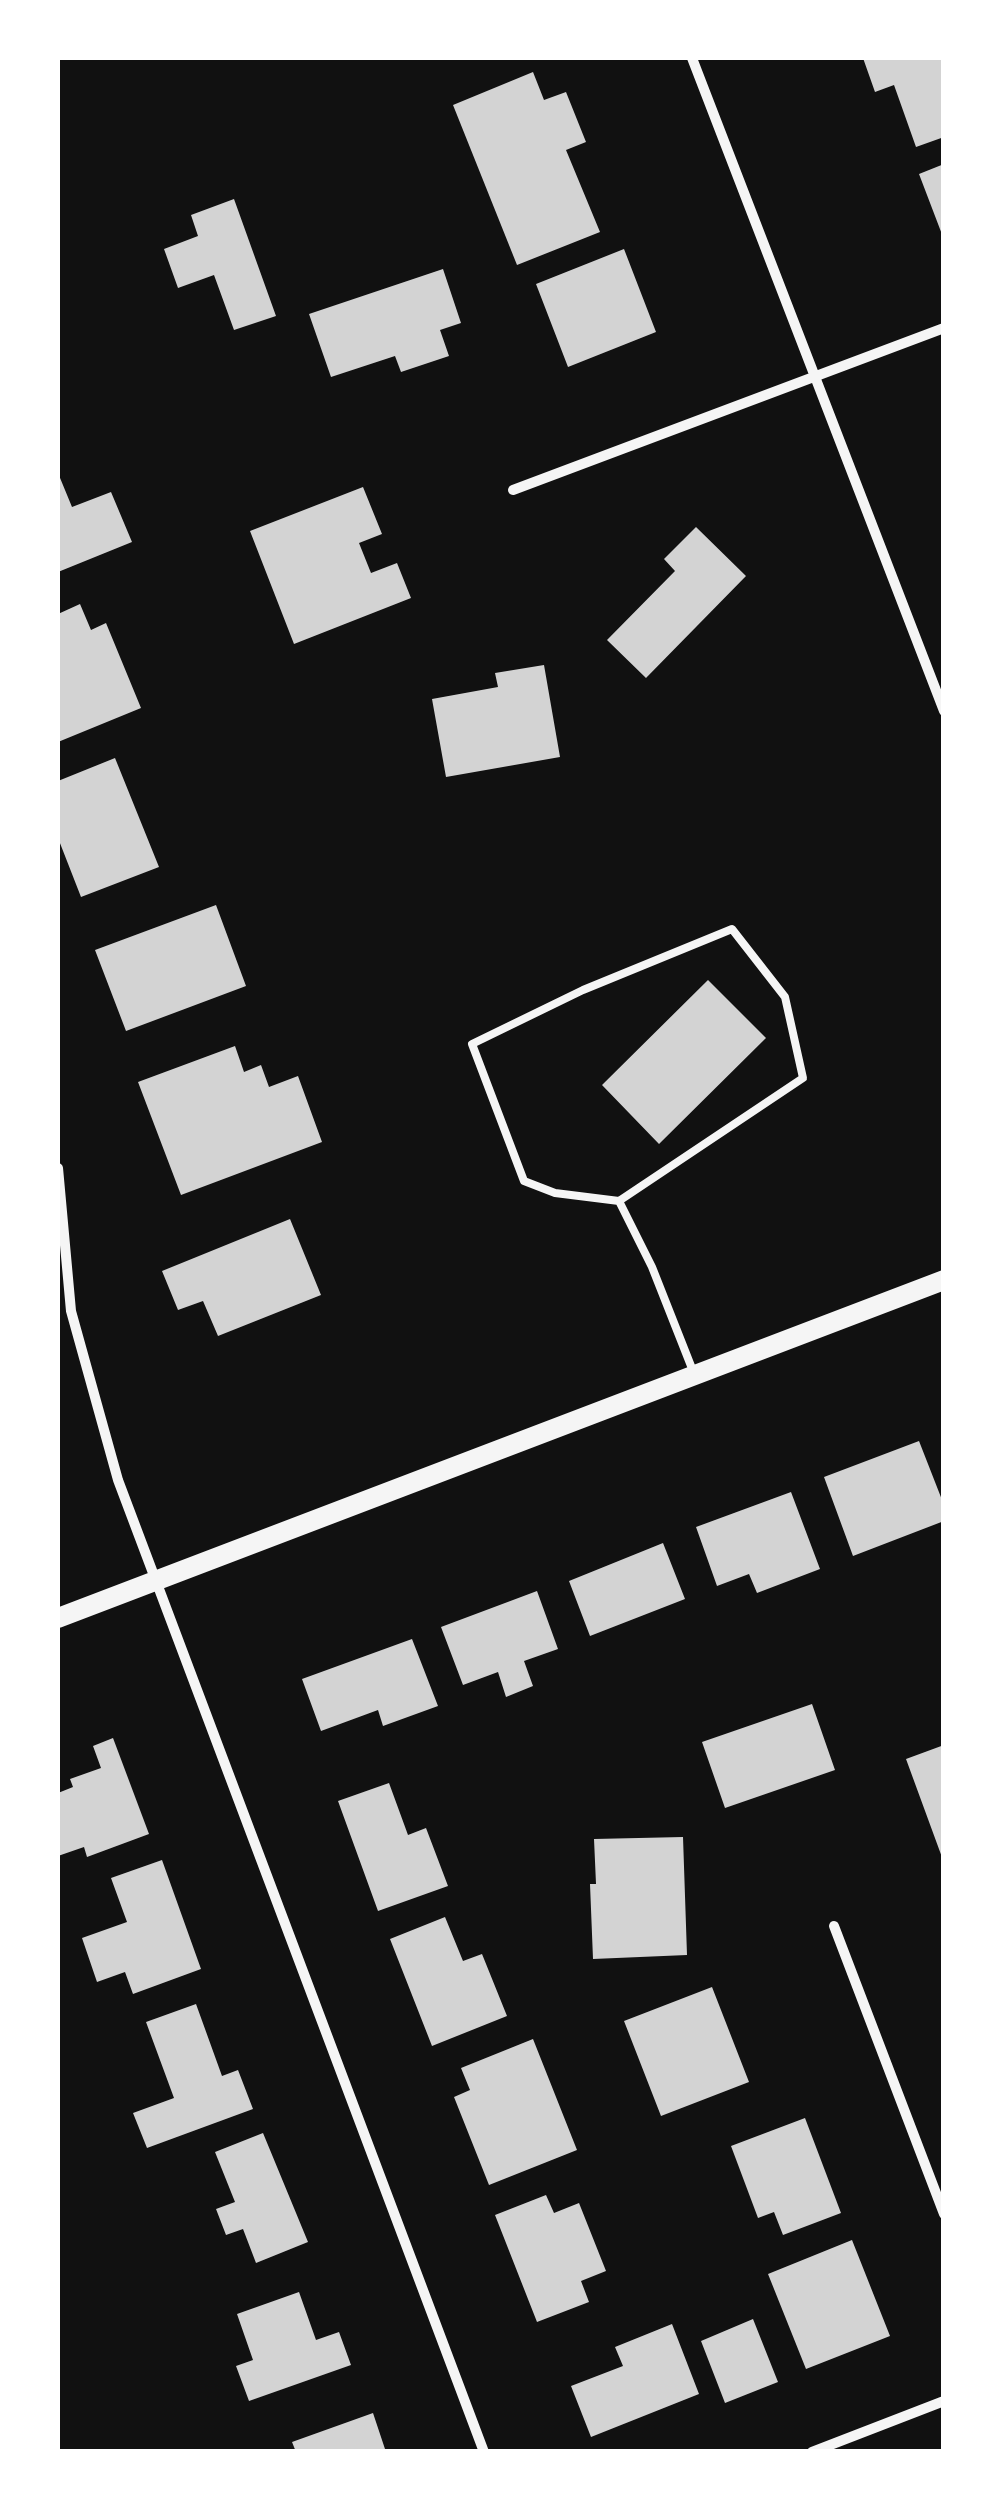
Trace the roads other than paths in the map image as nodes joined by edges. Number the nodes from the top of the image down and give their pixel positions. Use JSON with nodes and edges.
{"nodes":[{"id":1,"x":692,"y":58,"type":"edge"},
{"id":2,"x":944,"y":328,"type":"edge"},
{"id":3,"x":815,"y":376,"type":"junction"},
{"id":4,"x":513,"y":490,"type":"dead end"},
{"id":5,"x":944,"y":711,"type":"edge"},
{"id":6,"x":58,"y":1168,"type":"edge"},
{"id":7,"x":619,"y":1200,"type":"junction"},
{"id":8,"x":944,"y":1280,"type":"edge"},
{"id":9,"x":695,"y":1376,"type":"junction"},
{"id":10,"x":154,"y":1581,"type":"junction"},
{"id":11,"x":58,"y":1618,"type":"edge"},
{"id":12,"x":834,"y":1926,"type":"dead end"},
{"id":13,"x":944,"y":2214,"type":"edge"},
{"id":14,"x":944,"y":2400,"type":"edge"},
{"id":15,"x":484,"y":2452,"type":"edge"},
{"id":16,"x":812,"y":2452,"type":"edge"}],
"edges":[{"from":1,"to":3,"type":"street"},
{"from":2,"to":3,"type":"street"},
{"from":3,"to":4,"type":"street"},
{"from":3,"to":5,"type":"street"},
{"from":6,"to":10,"type":"street"},
{"from":7,"to":7,"type":"lane"},
{"from":7,"to":9,"type":"lane"},
{"from":8,"to":9,"type":"main road"},
{"from":9,"to":10,"type":"main road"},
{"from":10,"to":11,"type":"main road"},
{"from":10,"to":15,"type":"street"},
{"from":12,"to":13,"type":"street"},
{"from":14,"to":16,"type":"street"}]}
